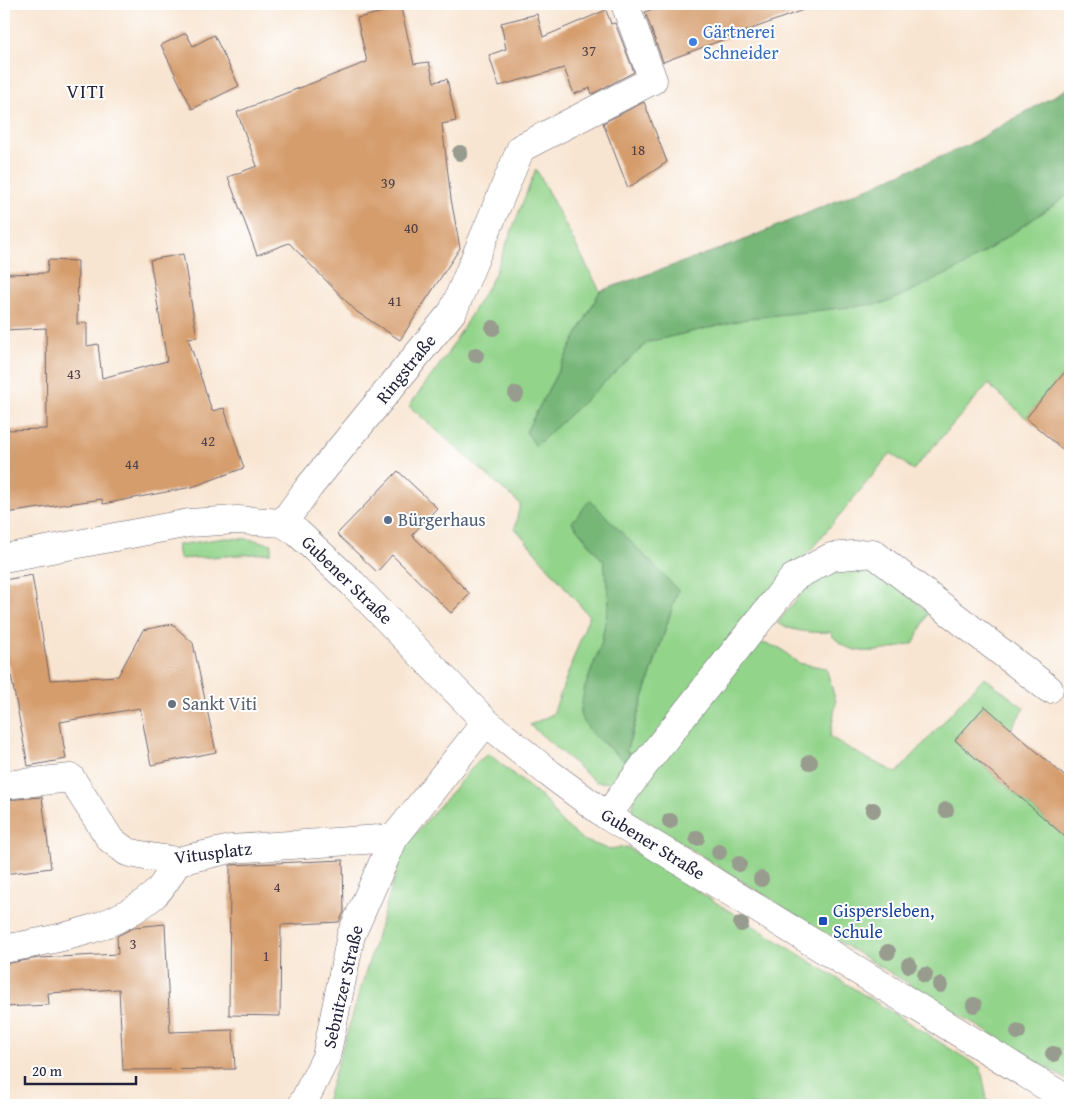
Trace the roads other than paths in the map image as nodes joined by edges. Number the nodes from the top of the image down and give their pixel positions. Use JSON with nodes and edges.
{"nodes":[{"id":1,"x":625,"y":4,"type":"edge"},
{"id":2,"x":283,"y":523,"type":"junction"},
{"id":3,"x":4,"y":558,"type":"edge"},
{"id":4,"x":1049,"y":689,"type":"dead end"},
{"id":5,"x":486,"y":722,"type":"junction"},
{"id":6,"x":4,"y":785,"type":"edge"},
{"id":7,"x":607,"y":816,"type":"junction"},
{"id":8,"x":394,"y":838,"type":"junction"},
{"id":9,"x":178,"y":861,"type":"junction"},
{"id":10,"x":4,"y":949,"type":"edge"},
{"id":11,"x":1070,"y":1101,"type":"edge"},
{"id":12,"x":302,"y":1105,"type":"edge"}],
"edges":[{"from":1,"to":2,"type":"street","name":"Ringstraße"},
{"from":2,"to":3,"type":"street"},
{"from":2,"to":5,"type":"street","name":"Gubener Straße"},
{"from":4,"to":7,"type":"street"},
{"from":5,"to":7,"type":"street","name":"Gubener Straße"},
{"from":5,"to":8,"type":"street","name":"Sebnitzer Straße"},
{"from":6,"to":9,"type":"street","name":"Vitusplatz"},
{"from":7,"to":11,"type":"street","name":"Gubener Straße"},
{"from":8,"to":9,"type":"street","name":"Vitusplatz"},
{"from":8,"to":12,"type":"street","name":"Sebnitzer Straße"},
{"from":9,"to":10,"type":"street"}]}
